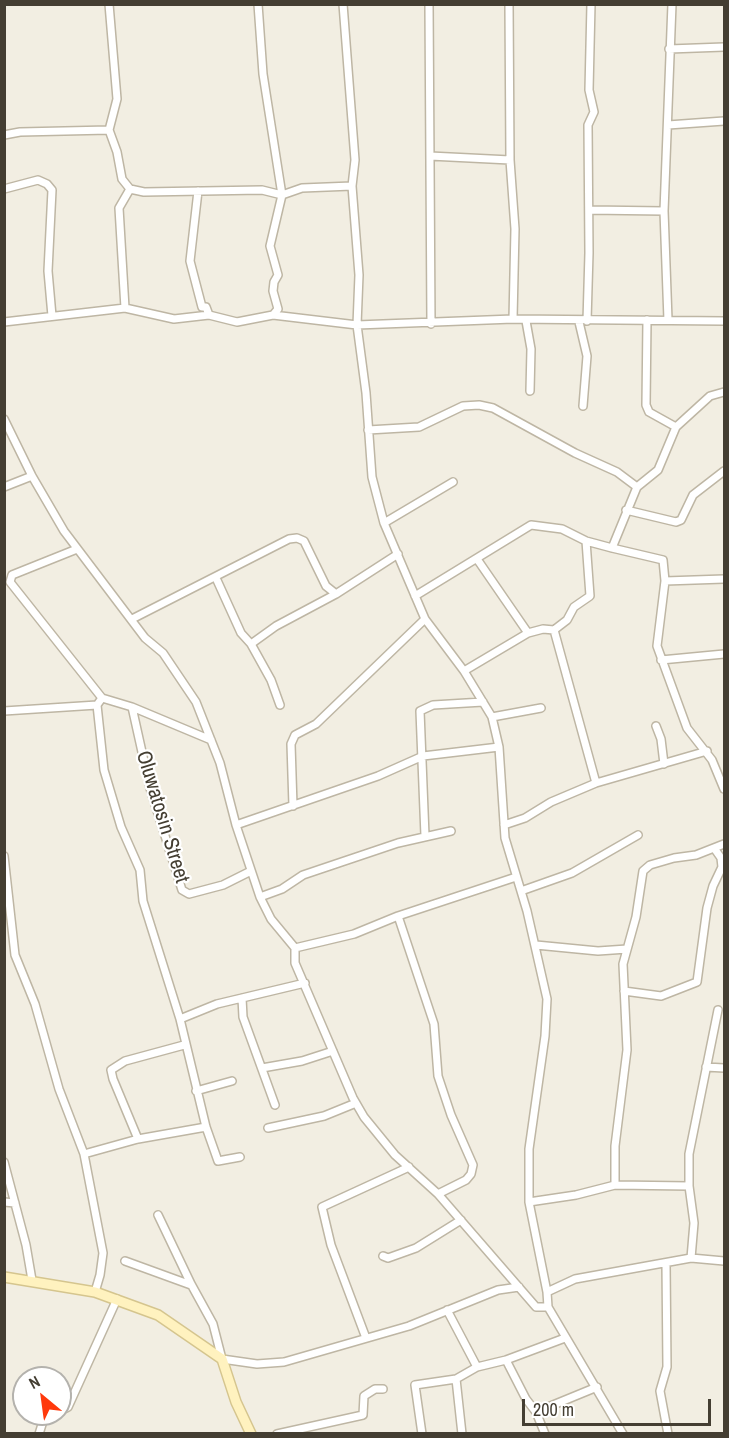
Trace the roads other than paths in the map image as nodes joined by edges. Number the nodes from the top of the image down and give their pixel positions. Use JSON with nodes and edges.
{"nodes":[{"id":1,"x":109,"y":4,"type":"edge"},
{"id":2,"x":258,"y":4,"type":"edge"},
{"id":3,"x":343,"y":4,"type":"edge"},
{"id":4,"x":429,"y":4,"type":"edge"},
{"id":5,"x":509,"y":4,"type":"edge"},
{"id":6,"x":591,"y":4,"type":"edge"},
{"id":7,"x":672,"y":4,"type":"edge"},
{"id":8,"x":724,"y":47,"type":"edge"},
{"id":9,"x":669,"y":49,"type":"junction"},
{"id":10,"x":724,"y":121,"type":"edge"},
{"id":11,"x":668,"y":125,"type":"junction"},
{"id":12,"x":109,"y":130,"type":"junction"},
{"id":13,"x":5,"y":133,"type":"edge"},
{"id":14,"x":430,"y":156,"type":"junction"},
{"id":15,"x":510,"y":160,"type":"junction"},
{"id":16,"x":352,"y":186,"type":"junction"},
{"id":17,"x":4,"y":189,"type":"edge"},
{"id":18,"x":130,"y":189,"type":"junction"},
{"id":19,"x":198,"y":191,"type":"junction"},
{"id":20,"x":282,"y":195,"type":"junction"},
{"id":21,"x":589,"y":210,"type":"junction"},
{"id":22,"x":663,"y":211,"type":"junction"},
{"id":23,"x":125,"y":308,"type":"junction"},
{"id":24,"x":209,"y":315,"type":"junction"},
{"id":25,"x":273,"y":315,"type":"junction"},
{"id":26,"x":52,"y":316,"type":"junction"},
{"id":27,"x":513,"y":319,"type":"junction"},
{"id":28,"x":647,"y":320,"type":"junction"},
{"id":29,"x":668,"y":320,"type":"junction"},
{"id":30,"x":526,"y":321,"type":"junction"},
{"id":31,"x":583,"y":321,"type":"junction"},
{"id":32,"x":724,"y":321,"type":"edge"},
{"id":33,"x":4,"y":322,"type":"edge"},
{"id":34,"x":430,"y":324,"type":"junction"},
{"id":35,"x":357,"y":326,"type":"junction"},
{"id":36,"x":530,"y":392,"type":"dead end"},
{"id":37,"x":724,"y":392,"type":"edge"},
{"id":38,"x":583,"y":406,"type":"dead end"},
{"id":39,"x":4,"y":419,"type":"edge"},
{"id":40,"x":676,"y":427,"type":"junction"},
{"id":41,"x":368,"y":430,"type":"junction"},
{"id":42,"x":724,"y":471,"type":"edge"},
{"id":43,"x":32,"y":476,"type":"junction"},
{"id":44,"x":453,"y":482,"type":"dead end"},
{"id":45,"x":4,"y":487,"type":"edge"},
{"id":46,"x":637,"y":487,"type":"junction"},
{"id":47,"x":626,"y":510,"type":"junction"},
{"id":48,"x":384,"y":524,"type":"junction"},
{"id":49,"x":586,"y":540,"type":"junction"},
{"id":50,"x":612,"y":548,"type":"junction"},
{"id":51,"x":77,"y":549,"type":"junction"},
{"id":52,"x":399,"y":554,"type":"junction"},
{"id":53,"x":477,"y":559,"type":"junction"},
{"id":54,"x":216,"y":578,"type":"junction"},
{"id":55,"x":724,"y":579,"type":"edge"},
{"id":56,"x":665,"y":581,"type":"junction"},
{"id":57,"x":336,"y":594,"type":"junction"},
{"id":58,"x":415,"y":596,"type":"junction"},
{"id":59,"x":425,"y":618,"type":"junction"},
{"id":60,"x":132,"y":619,"type":"junction"},
{"id":61,"x":554,"y":630,"type":"junction"},
{"id":62,"x":528,"y":633,"type":"junction"},
{"id":63,"x":251,"y":644,"type":"junction"},
{"id":64,"x":724,"y":654,"type":"edge"},
{"id":65,"x":662,"y":660,"type":"junction"},
{"id":66,"x":464,"y":671,"type":"junction"},
{"id":67,"x":102,"y":698,"type":"junction"},
{"id":68,"x":483,"y":702,"type":"junction"},
{"id":69,"x":97,"y":705,"type":"junction"},
{"id":70,"x":280,"y":705,"type":"dead end"},
{"id":71,"x":132,"y":707,"type":"junction"},
{"id":72,"x":541,"y":708,"type":"dead end"},
{"id":73,"x":4,"y":711,"type":"edge"},
{"id":74,"x":492,"y":717,"type":"junction"},
{"id":75,"x":656,"y":726,"type":"dead end"},
{"id":76,"x":211,"y":740,"type":"junction"},
{"id":77,"x":499,"y":747,"type":"junction"},
{"id":78,"x":707,"y":751,"type":"junction"},
{"id":79,"x":423,"y":756,"type":"junction"},
{"id":80,"x":664,"y":764,"type":"junction"},
{"id":81,"x":596,"y":783,"type":"junction"},
{"id":82,"x":724,"y":789,"type":"edge"},
{"id":83,"x":293,"y":806,"type":"junction"},
{"id":84,"x":236,"y":825,"type":"junction"},
{"id":85,"x":504,"y":825,"type":"junction"},
{"id":86,"x":451,"y":831,"type":"dead end"},
{"id":87,"x":638,"y":835,"type":"dead end"},
{"id":88,"x":425,"y":836,"type":"junction"},
{"id":89,"x":724,"y":844,"type":"edge"},
{"id":90,"x":714,"y":848,"type":"junction"},
{"id":91,"x":4,"y":856,"type":"edge"},
{"id":92,"x":251,"y":871,"type":"junction"},
{"id":93,"x":516,"y":877,"type":"junction"},
{"id":94,"x":520,"y":891,"type":"junction"},
{"id":95,"x":260,"y":897,"type":"junction"},
{"id":96,"x":398,"y":916,"type":"junction"},
{"id":97,"x":536,"y":945,"type":"junction"},
{"id":98,"x":295,"y":948,"type":"junction"},
{"id":99,"x":627,"y":949,"type":"junction"},
{"id":100,"x":305,"y":984,"type":"junction"},
{"id":101,"x":624,"y":992,"type":"junction"},
{"id":102,"x":242,"y":998,"type":"junction"},
{"id":103,"x":718,"y":1010,"type":"dead end"},
{"id":104,"x":180,"y":1019,"type":"junction"},
{"id":105,"x":184,"y":1045,"type":"junction"},
{"id":106,"x":333,"y":1052,"type":"junction"},
{"id":107,"x":706,"y":1067,"type":"junction"},
{"id":108,"x":262,"y":1068,"type":"junction"},
{"id":109,"x":724,"y":1068,"type":"edge"},
{"id":110,"x":232,"y":1082,"type":"dead end"},
{"id":111,"x":196,"y":1091,"type":"junction"},
{"id":112,"x":356,"y":1103,"type":"junction"},
{"id":113,"x":275,"y":1105,"type":"dead end"},
{"id":114,"x":206,"y":1127,"type":"junction"},
{"id":115,"x":268,"y":1128,"type":"dead end"},
{"id":116,"x":138,"y":1139,"type":"junction"},
{"id":117,"x":84,"y":1154,"type":"junction"},
{"id":118,"x":240,"y":1157,"type":"dead end"},
{"id":119,"x":4,"y":1162,"type":"edge"},
{"id":120,"x":409,"y":1167,"type":"junction"},
{"id":121,"x":615,"y":1185,"type":"junction"},
{"id":122,"x":689,"y":1186,"type":"junction"},
{"id":123,"x":438,"y":1194,"type":"junction"},
{"id":124,"x":4,"y":1202,"type":"edge"},
{"id":125,"x":529,"y":1202,"type":"junction"},
{"id":126,"x":15,"y":1203,"type":"junction"},
{"id":127,"x":158,"y":1215,"type":"dead end"},
{"id":128,"x":461,"y":1220,"type":"junction"},
{"id":129,"x":383,"y":1256,"type":"dead end"},
{"id":130,"x":691,"y":1258,"type":"junction"},
{"id":131,"x":125,"y":1261,"type":"dead end"},
{"id":132,"x":724,"y":1261,"type":"edge"},
{"id":133,"x":666,"y":1264,"type":"junction"},
{"id":134,"x":4,"y":1276,"type":"edge"},
{"id":135,"x":32,"y":1280,"type":"junction"},
{"id":136,"x":191,"y":1285,"type":"junction"},
{"id":137,"x":519,"y":1287,"type":"junction"},
{"id":138,"x":95,"y":1292,"type":"junction"},
{"id":139,"x":547,"y":1292,"type":"junction"},
{"id":140,"x":117,"y":1299,"type":"junction"},
{"id":141,"x":548,"y":1307,"type":"junction"},
{"id":142,"x":447,"y":1310,"type":"junction"},
{"id":143,"x":366,"y":1338,"type":"junction"},
{"id":144,"x":565,"y":1338,"type":"junction"},
{"id":145,"x":222,"y":1359,"type":"junction"},
{"id":146,"x":506,"y":1360,"type":"junction"},
{"id":147,"x":477,"y":1367,"type":"junction"},
{"id":148,"x":456,"y":1379,"type":"junction"},
{"id":149,"x":597,"y":1387,"type":"junction"},
{"id":150,"x":383,"y":1389,"type":"dead end"},
{"id":151,"x":72,"y":1398,"type":"edge"},
{"id":152,"x":536,"y":1412,"type":"junction"},
{"id":153,"x":251,"y":1434,"type":"edge"},
{"id":154,"x":277,"y":1434,"type":"edge"},
{"id":155,"x":422,"y":1434,"type":"edge"},
{"id":156,"x":462,"y":1434,"type":"edge"},
{"id":157,"x":544,"y":1434,"type":"edge"},
{"id":158,"x":623,"y":1434,"type":"edge"},
{"id":159,"x":668,"y":1434,"type":"edge"}],
"edges":[{"from":1,"to":12,"type":"street"},
{"from":2,"to":20,"type":"street"},
{"from":3,"to":16,"type":"street"},
{"from":4,"to":14,"type":"street"},
{"from":5,"to":15,"type":"street"},
{"from":6,"to":21,"type":"street"},
{"from":7,"to":9,"type":"street"},
{"from":8,"to":9,"type":"street"},
{"from":9,"to":11,"type":"street"},
{"from":10,"to":11,"type":"street"},
{"from":11,"to":22,"type":"street"},
{"from":12,"to":13,"type":"street"},
{"from":12,"to":18,"type":"street"},
{"from":14,"to":15,"type":"street"},
{"from":14,"to":34,"type":"street"},
{"from":15,"to":27,"type":"street"},
{"from":16,"to":20,"type":"street"},
{"from":16,"to":35,"type":"street"},
{"from":17,"to":26,"type":"street"},
{"from":18,"to":19,"type":"street"},
{"from":18,"to":23,"type":"street"},
{"from":19,"to":20,"type":"street"},
{"from":19,"to":24,"type":"street"},
{"from":20,"to":25,"type":"street"},
{"from":21,"to":22,"type":"street"},
{"from":21,"to":31,"type":"street"},
{"from":22,"to":29,"type":"street"},
{"from":23,"to":24,"type":"street"},
{"from":23,"to":26,"type":"street"},
{"from":24,"to":25,"type":"street"},
{"from":25,"to":35,"type":"street"},
{"from":26,"to":33,"type":"street"},
{"from":27,"to":30,"type":"street"},
{"from":27,"to":34,"type":"street"},
{"from":28,"to":29,"type":"street"},
{"from":28,"to":31,"type":"street"},
{"from":28,"to":40,"type":"street"},
{"from":29,"to":32,"type":"street"},
{"from":30,"to":31,"type":"street"},
{"from":30,"to":36,"type":"street"},
{"from":31,"to":38,"type":"street"},
{"from":34,"to":35,"type":"street"},
{"from":35,"to":41,"type":"street"},
{"from":37,"to":40,"type":"street"},
{"from":39,"to":43,"type":"street"},
{"from":40,"to":46,"type":"street"},
{"from":41,"to":46,"type":"street"},
{"from":41,"to":48,"type":"street"},
{"from":42,"to":47,"type":"street"},
{"from":43,"to":45,"type":"street"},
{"from":43,"to":51,"type":"street"},
{"from":44,"to":48,"type":"street"},
{"from":46,"to":47,"type":"street"},
{"from":47,"to":50,"type":"street"},
{"from":48,"to":52,"type":"street"},
{"from":49,"to":50,"type":"street"},
{"from":49,"to":53,"type":"street"},
{"from":49,"to":61,"type":"street"},
{"from":50,"to":56,"type":"street"},
{"from":51,"to":60,"type":"street"},
{"from":51,"to":67,"type":"street"},
{"from":52,"to":57,"type":"street"},
{"from":52,"to":58,"type":"street"},
{"from":53,"to":58,"type":"street"},
{"from":53,"to":62,"type":"street"},
{"from":54,"to":57,"type":"street"},
{"from":54,"to":60,"type":"street"},
{"from":54,"to":63,"type":"street"},
{"from":55,"to":56,"type":"street"},
{"from":56,"to":65,"type":"street"},
{"from":57,"to":63,"type":"street"},
{"from":58,"to":59,"type":"street"},
{"from":59,"to":66,"type":"street"},
{"from":59,"to":83,"type":"street"},
{"from":60,"to":76,"type":"street"},
{"from":61,"to":62,"type":"street"},
{"from":61,"to":81,"type":"street"},
{"from":62,"to":66,"type":"street"},
{"from":63,"to":70,"type":"street"},
{"from":64,"to":65,"type":"street"},
{"from":65,"to":78,"type":"street"},
{"from":66,"to":68,"type":"street"},
{"from":67,"to":69,"type":"street"},
{"from":67,"to":71,"type":"street"},
{"from":68,"to":74,"type":"street"},
{"from":68,"to":79,"type":"street"},
{"from":69,"to":73,"type":"street"},
{"from":69,"to":104,"type":"street"},
{"from":71,"to":76,"type":"street"},
{"from":71,"to":92,"type":"street","name":"Oluwatosin Street"},
{"from":72,"to":74,"type":"street"},
{"from":74,"to":77,"type":"street"},
{"from":75,"to":80,"type":"street"},
{"from":76,"to":84,"type":"street"},
{"from":77,"to":79,"type":"street"},
{"from":77,"to":85,"type":"street"},
{"from":78,"to":80,"type":"street"},
{"from":78,"to":82,"type":"street"},
{"from":79,"to":83,"type":"street"},
{"from":79,"to":88,"type":"street"},
{"from":80,"to":81,"type":"street"},
{"from":81,"to":85,"type":"street"},
{"from":83,"to":84,"type":"street"},
{"from":84,"to":92,"type":"street"},
{"from":85,"to":93,"type":"street"},
{"from":86,"to":88,"type":"street"},
{"from":87,"to":94,"type":"street"},
{"from":88,"to":95,"type":"street"},
{"from":89,"to":90,"type":"street"},
{"from":90,"to":99,"type":"street"},
{"from":90,"to":101,"type":"street"},
{"from":91,"to":117,"type":"street"},
{"from":92,"to":95,"type":"street"},
{"from":93,"to":94,"type":"street"},
{"from":93,"to":96,"type":"street"},
{"from":94,"to":97,"type":"street"},
{"from":95,"to":98,"type":"street"},
{"from":96,"to":98,"type":"street"},
{"from":96,"to":123,"type":"street"},
{"from":97,"to":99,"type":"street"},
{"from":97,"to":125,"type":"street"},
{"from":98,"to":100,"type":"street"},
{"from":99,"to":101,"type":"street"},
{"from":100,"to":102,"type":"street"},
{"from":100,"to":106,"type":"street"},
{"from":101,"to":121,"type":"street"},
{"from":102,"to":104,"type":"street"},
{"from":102,"to":108,"type":"street"},
{"from":103,"to":107,"type":"street"},
{"from":104,"to":105,"type":"street"},
{"from":105,"to":111,"type":"street"},
{"from":105,"to":116,"type":"street"},
{"from":106,"to":108,"type":"street"},
{"from":106,"to":112,"type":"street"},
{"from":107,"to":109,"type":"street"},
{"from":107,"to":122,"type":"street"},
{"from":108,"to":113,"type":"street"},
{"from":110,"to":111,"type":"street"},
{"from":111,"to":114,"type":"street"},
{"from":112,"to":115,"type":"street"},
{"from":112,"to":120,"type":"street"},
{"from":114,"to":116,"type":"street"},
{"from":114,"to":118,"type":"street"},
{"from":116,"to":117,"type":"street"},
{"from":117,"to":138,"type":"street"},
{"from":119,"to":126,"type":"street"},
{"from":120,"to":123,"type":"street"},
{"from":120,"to":143,"type":"street"},
{"from":121,"to":122,"type":"street"},
{"from":121,"to":125,"type":"street"},
{"from":122,"to":130,"type":"street"},
{"from":123,"to":128,"type":"street"},
{"from":124,"to":126,"type":"street"},
{"from":125,"to":139,"type":"street"},
{"from":126,"to":135,"type":"street"},
{"from":127,"to":136,"type":"street"},
{"from":128,"to":129,"type":"street"},
{"from":128,"to":137,"type":"street"},
{"from":130,"to":132,"type":"street"},
{"from":130,"to":133,"type":"street"},
{"from":131,"to":136,"type":"street"},
{"from":133,"to":139,"type":"street"},
{"from":133,"to":159,"type":"street"},
{"from":134,"to":135,"type":"street"},
{"from":135,"to":138,"type":"street"},
{"from":136,"to":145,"type":"street"},
{"from":137,"to":141,"type":"street"},
{"from":137,"to":142,"type":"street"},
{"from":138,"to":140,"type":"street"},
{"from":139,"to":141,"type":"street"},
{"from":140,"to":145,"type":"street"},
{"from":140,"to":151,"type":"street"},
{"from":141,"to":144,"type":"street"},
{"from":142,"to":143,"type":"street"},
{"from":142,"to":147,"type":"street"},
{"from":143,"to":145,"type":"street"},
{"from":144,"to":146,"type":"street"},
{"from":144,"to":149,"type":"street"},
{"from":145,"to":153,"type":"street"},
{"from":146,"to":147,"type":"street"},
{"from":146,"to":152,"type":"street"},
{"from":147,"to":148,"type":"street"},
{"from":148,"to":155,"type":"street"},
{"from":148,"to":156,"type":"street"},
{"from":149,"to":152,"type":"street"},
{"from":149,"to":158,"type":"street"},
{"from":150,"to":154,"type":"street"},
{"from":152,"to":157,"type":"street"}]}
